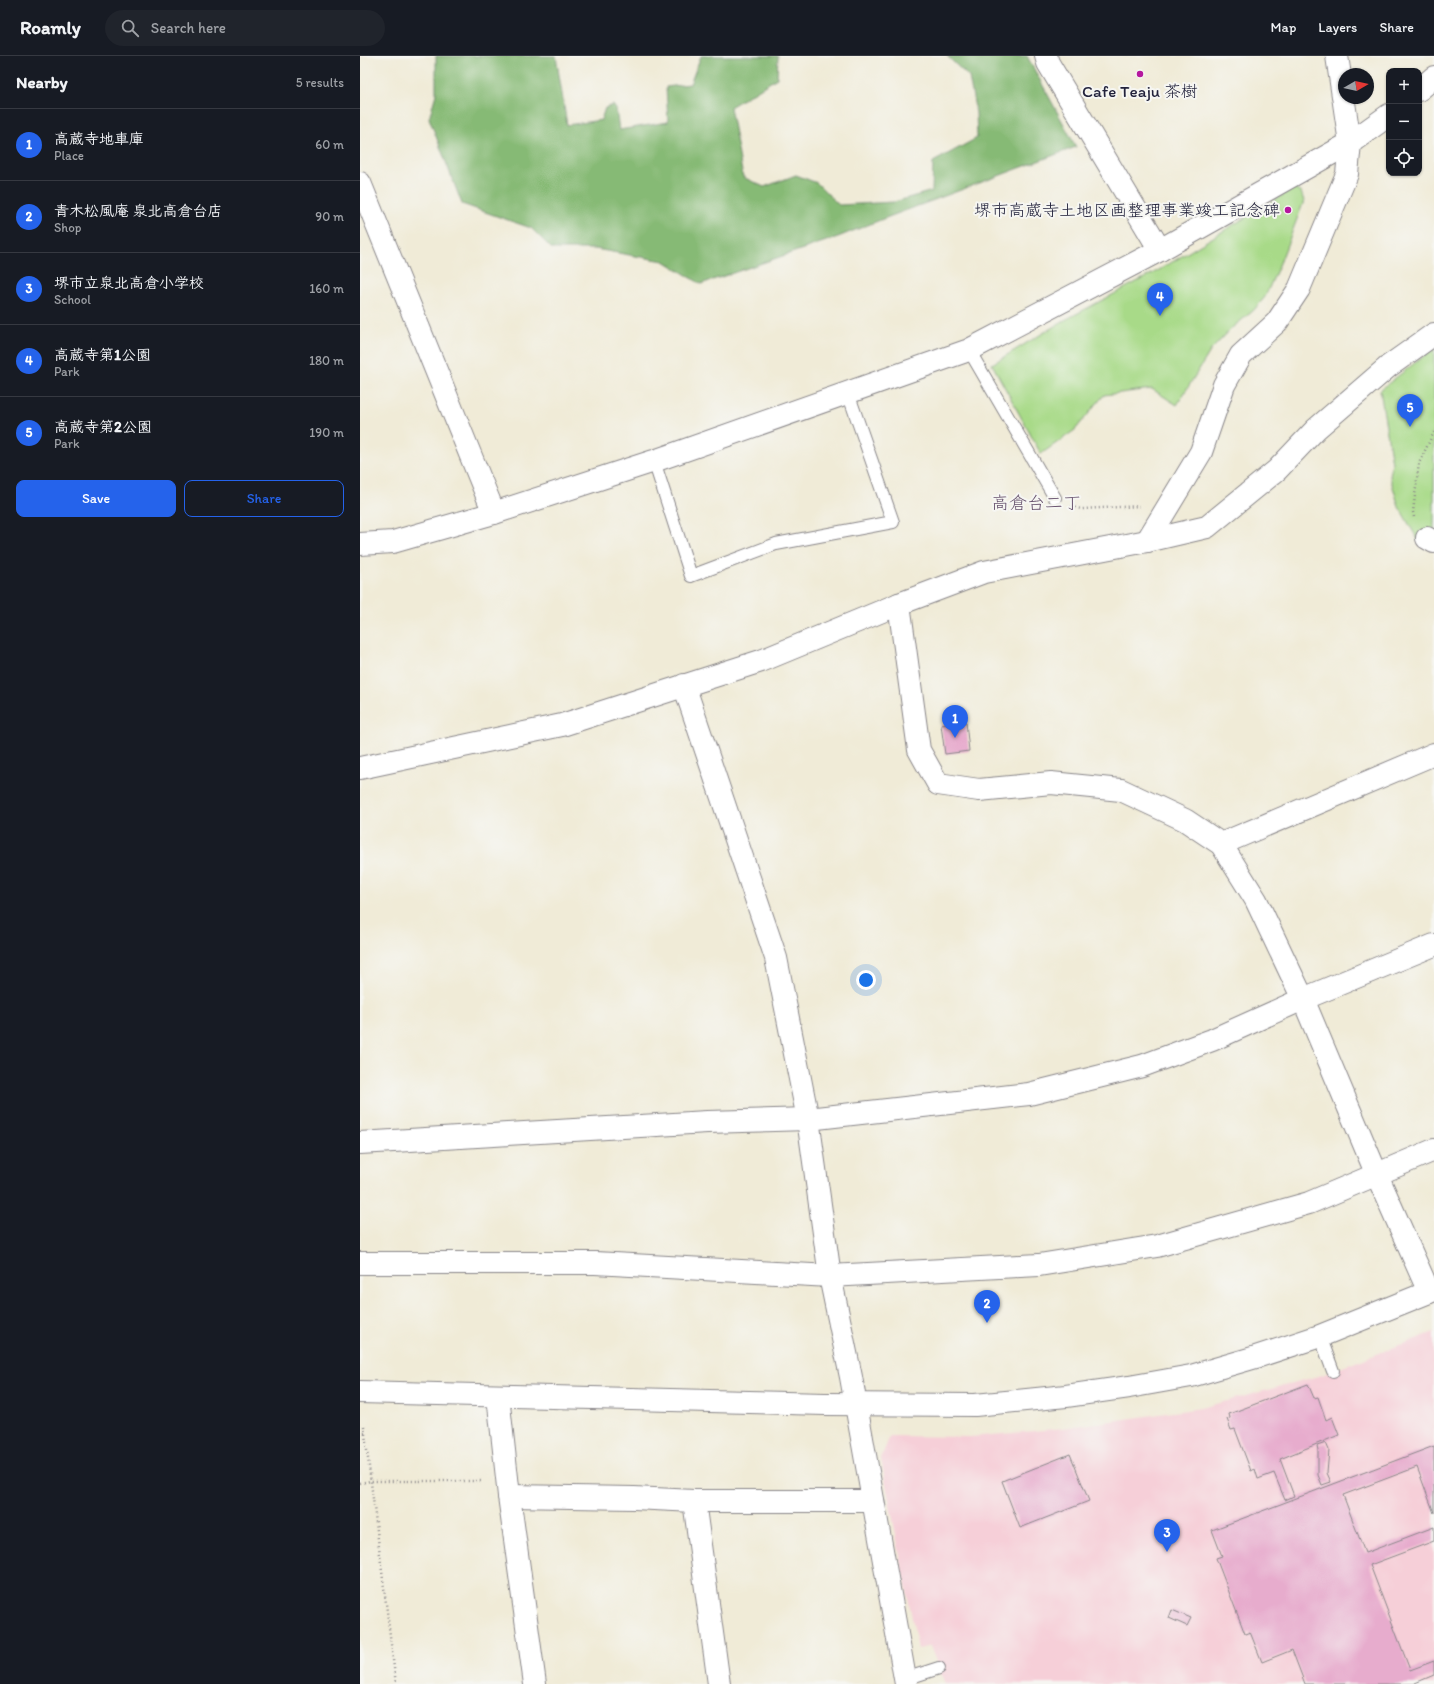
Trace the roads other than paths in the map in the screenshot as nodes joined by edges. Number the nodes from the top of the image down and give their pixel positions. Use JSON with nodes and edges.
{"nodes":[{"id":1,"x":1046,"y":56,"type":"edge"},
{"id":2,"x":1337,"y":56,"type":"edge"},
{"id":3,"x":1434,"y":77,"type":"edge"},
{"id":4,"x":1422,"y":87,"type":"edge"},
{"id":5,"x":1386,"y":117,"type":"edge"},
{"id":6,"x":1350,"y":143,"type":"junction"},
{"id":7,"x":360,"y":183,"type":"edge"},
{"id":8,"x":1160,"y":250,"type":"junction"},
{"id":9,"x":1434,"y":334,"type":"edge"},
{"id":10,"x":969,"y":350,"type":"junction"},
{"id":11,"x":848,"y":392,"type":"junction"},
{"id":12,"x":654,"y":461,"type":"junction"},
{"id":13,"x":1055,"y":498,"type":"road end"},
{"id":14,"x":494,"y":513,"type":"junction"},
{"id":15,"x":1147,"y":541,"type":"junction"},
{"id":16,"x":360,"y":544,"type":"edge"},
{"id":17,"x":899,"y":604,"type":"junction"},
{"id":18,"x":684,"y":685,"type":"junction"},
{"id":19,"x":1434,"y":754,"type":"edge"},
{"id":20,"x":360,"y":768,"type":"edge"},
{"id":21,"x":1221,"y":844,"type":"junction"},
{"id":22,"x":1434,"y":945,"type":"edge"},
{"id":23,"x":1303,"y":999,"type":"junction"},
{"id":24,"x":808,"y":1119,"type":"junction"},
{"id":25,"x":360,"y":1143,"type":"edge"},
{"id":26,"x":1434,"y":1150,"type":"edge"},
{"id":27,"x":1377,"y":1175,"type":"junction"},
{"id":28,"x":360,"y":1263,"type":"edge"},
{"id":29,"x":830,"y":1276,"type":"junction"},
{"id":30,"x":1432,"y":1291,"type":"edge"},
{"id":31,"x":1320,"y":1336,"type":"junction"},
{"id":32,"x":1333,"y":1371,"type":"dead end"},
{"id":33,"x":360,"y":1392,"type":"edge"},
{"id":34,"x":498,"y":1396,"type":"junction"},
{"id":35,"x":855,"y":1404,"type":"junction"},
{"id":36,"x":508,"y":1489,"type":"junction"},
{"id":37,"x":694,"y":1501,"type":"junction"},
{"id":38,"x":873,"y":1501,"type":"junction"},
{"id":39,"x":939,"y":1668,"type":"dead end"},
{"id":40,"x":906,"y":1682,"type":"edge"},
{"id":41,"x":535,"y":1684,"type":"edge"},
{"id":42,"x":719,"y":1684,"type":"edge"}],
"edges":[{"from":1,"to":8,"type":"street"},
{"from":2,"to":6,"type":"street"},
{"from":3,"to":4,"type":"street"},
{"from":5,"to":6,"type":"street"},
{"from":6,"to":8,"type":"street"},
{"from":6,"to":15,"type":"street"},
{"from":7,"to":14,"type":"street"},
{"from":8,"to":10,"type":"street"},
{"from":9,"to":15,"type":"street"},
{"from":10,"to":11,"type":"street"},
{"from":10,"to":13,"type":"lane"},
{"from":11,"to":12,"type":"street"},
{"from":11,"to":12,"type":"lane"},
{"from":12,"to":14,"type":"street"},
{"from":14,"to":16,"type":"street"},
{"from":15,"to":17,"type":"street"},
{"from":17,"to":18,"type":"street"},
{"from":17,"to":21,"type":"street"},
{"from":18,"to":20,"type":"street"},
{"from":18,"to":24,"type":"street"},
{"from":19,"to":21,"type":"street"},
{"from":21,"to":23,"type":"street"},
{"from":22,"to":23,"type":"street"},
{"from":23,"to":24,"type":"street"},
{"from":23,"to":27,"type":"street"},
{"from":24,"to":25,"type":"street"},
{"from":24,"to":29,"type":"street"},
{"from":26,"to":27,"type":"street"},
{"from":27,"to":29,"type":"street"},
{"from":27,"to":30,"type":"street"},
{"from":28,"to":29,"type":"street"},
{"from":29,"to":35,"type":"street"},
{"from":30,"to":31,"type":"street"},
{"from":31,"to":32,"type":"lane"},
{"from":31,"to":35,"type":"street"},
{"from":33,"to":34,"type":"street"},
{"from":34,"to":35,"type":"street"},
{"from":34,"to":36,"type":"street"},
{"from":35,"to":38,"type":"street"},
{"from":36,"to":37,"type":"street"},
{"from":36,"to":41,"type":"street"},
{"from":37,"to":38,"type":"street"},
{"from":37,"to":42,"type":"street"},
{"from":38,"to":40,"type":"street"},
{"from":39,"to":40,"type":"lane"}]}
